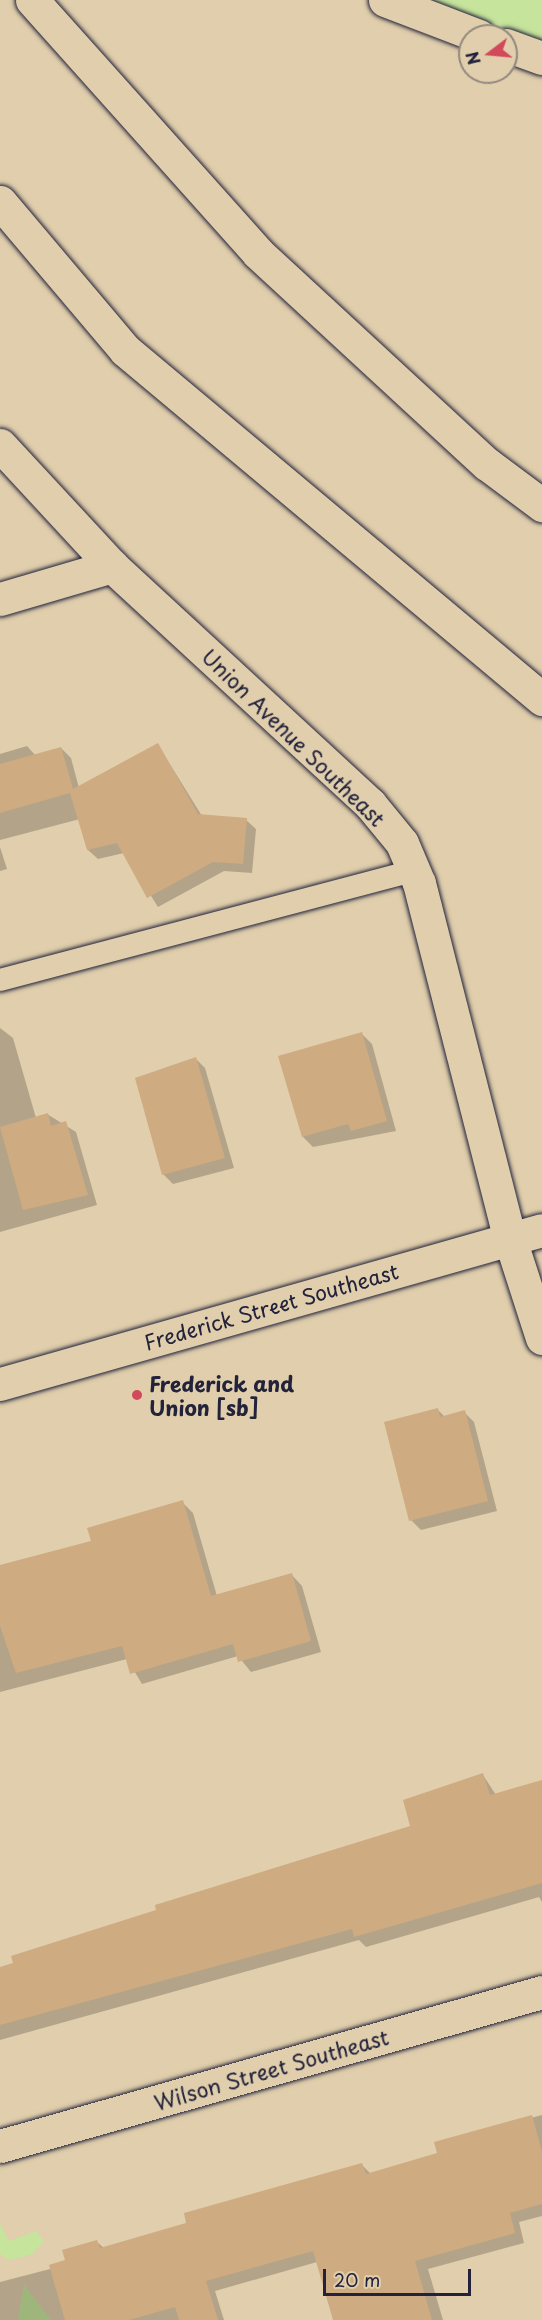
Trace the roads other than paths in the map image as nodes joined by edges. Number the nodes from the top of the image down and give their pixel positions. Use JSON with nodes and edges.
{"nodes":[{"id":1,"x":32,"y":0,"type":"edge"},
{"id":2,"x":385,"y":0,"type":"edge"},
{"id":3,"x":458,"y":28,"type":"edge"},
{"id":4,"x":518,"y":49,"type":"edge"},
{"id":5,"x":542,"y":58,"type":"edge"},
{"id":6,"x":0,"y":202,"type":"edge"},
{"id":7,"x":0,"y":445,"type":"edge"},
{"id":8,"x":542,"y":505,"type":"edge"},
{"id":9,"x":112,"y":566,"type":"junction"},
{"id":10,"x":0,"y":599,"type":"edge"},
{"id":11,"x":542,"y":699,"type":"edge"},
{"id":12,"x":414,"y":871,"type":"junction"},
{"id":13,"x":0,"y":980,"type":"edge"},
{"id":14,"x":542,"y":1230,"type":"edge"},
{"id":15,"x":510,"y":1239,"type":"junction"},
{"id":16,"x":542,"y":1338,"type":"edge"},
{"id":17,"x":0,"y":1384,"type":"edge"},
{"id":18,"x":542,"y":1992,"type":"edge"},
{"id":19,"x":0,"y":2146,"type":"edge"}],
"edges":[{"from":1,"to":8,"type":"main road"},
{"from":2,"to":3,"type":"main road"},
{"from":4,"to":5,"type":"main road"},
{"from":6,"to":11,"type":"main road"},
{"from":7,"to":9,"type":"main road","name":"Union Avenue Southeast"},
{"from":9,"to":10,"type":"main road"},
{"from":9,"to":12,"type":"main road","name":"Union Avenue Southeast"},
{"from":12,"to":13,"type":"lane"},
{"from":12,"to":15,"type":"main road","name":"Union Avenue Southeast"},
{"from":14,"to":15,"type":"main road","name":"Frederick Street Southeast"},
{"from":15,"to":16,"type":"main road","name":"Union Avenue Southeast"},
{"from":15,"to":17,"type":"main road","name":"Frederick Street Southeast"},
{"from":18,"to":19,"type":"main road","name":"Wilson Street Southeast"}]}
